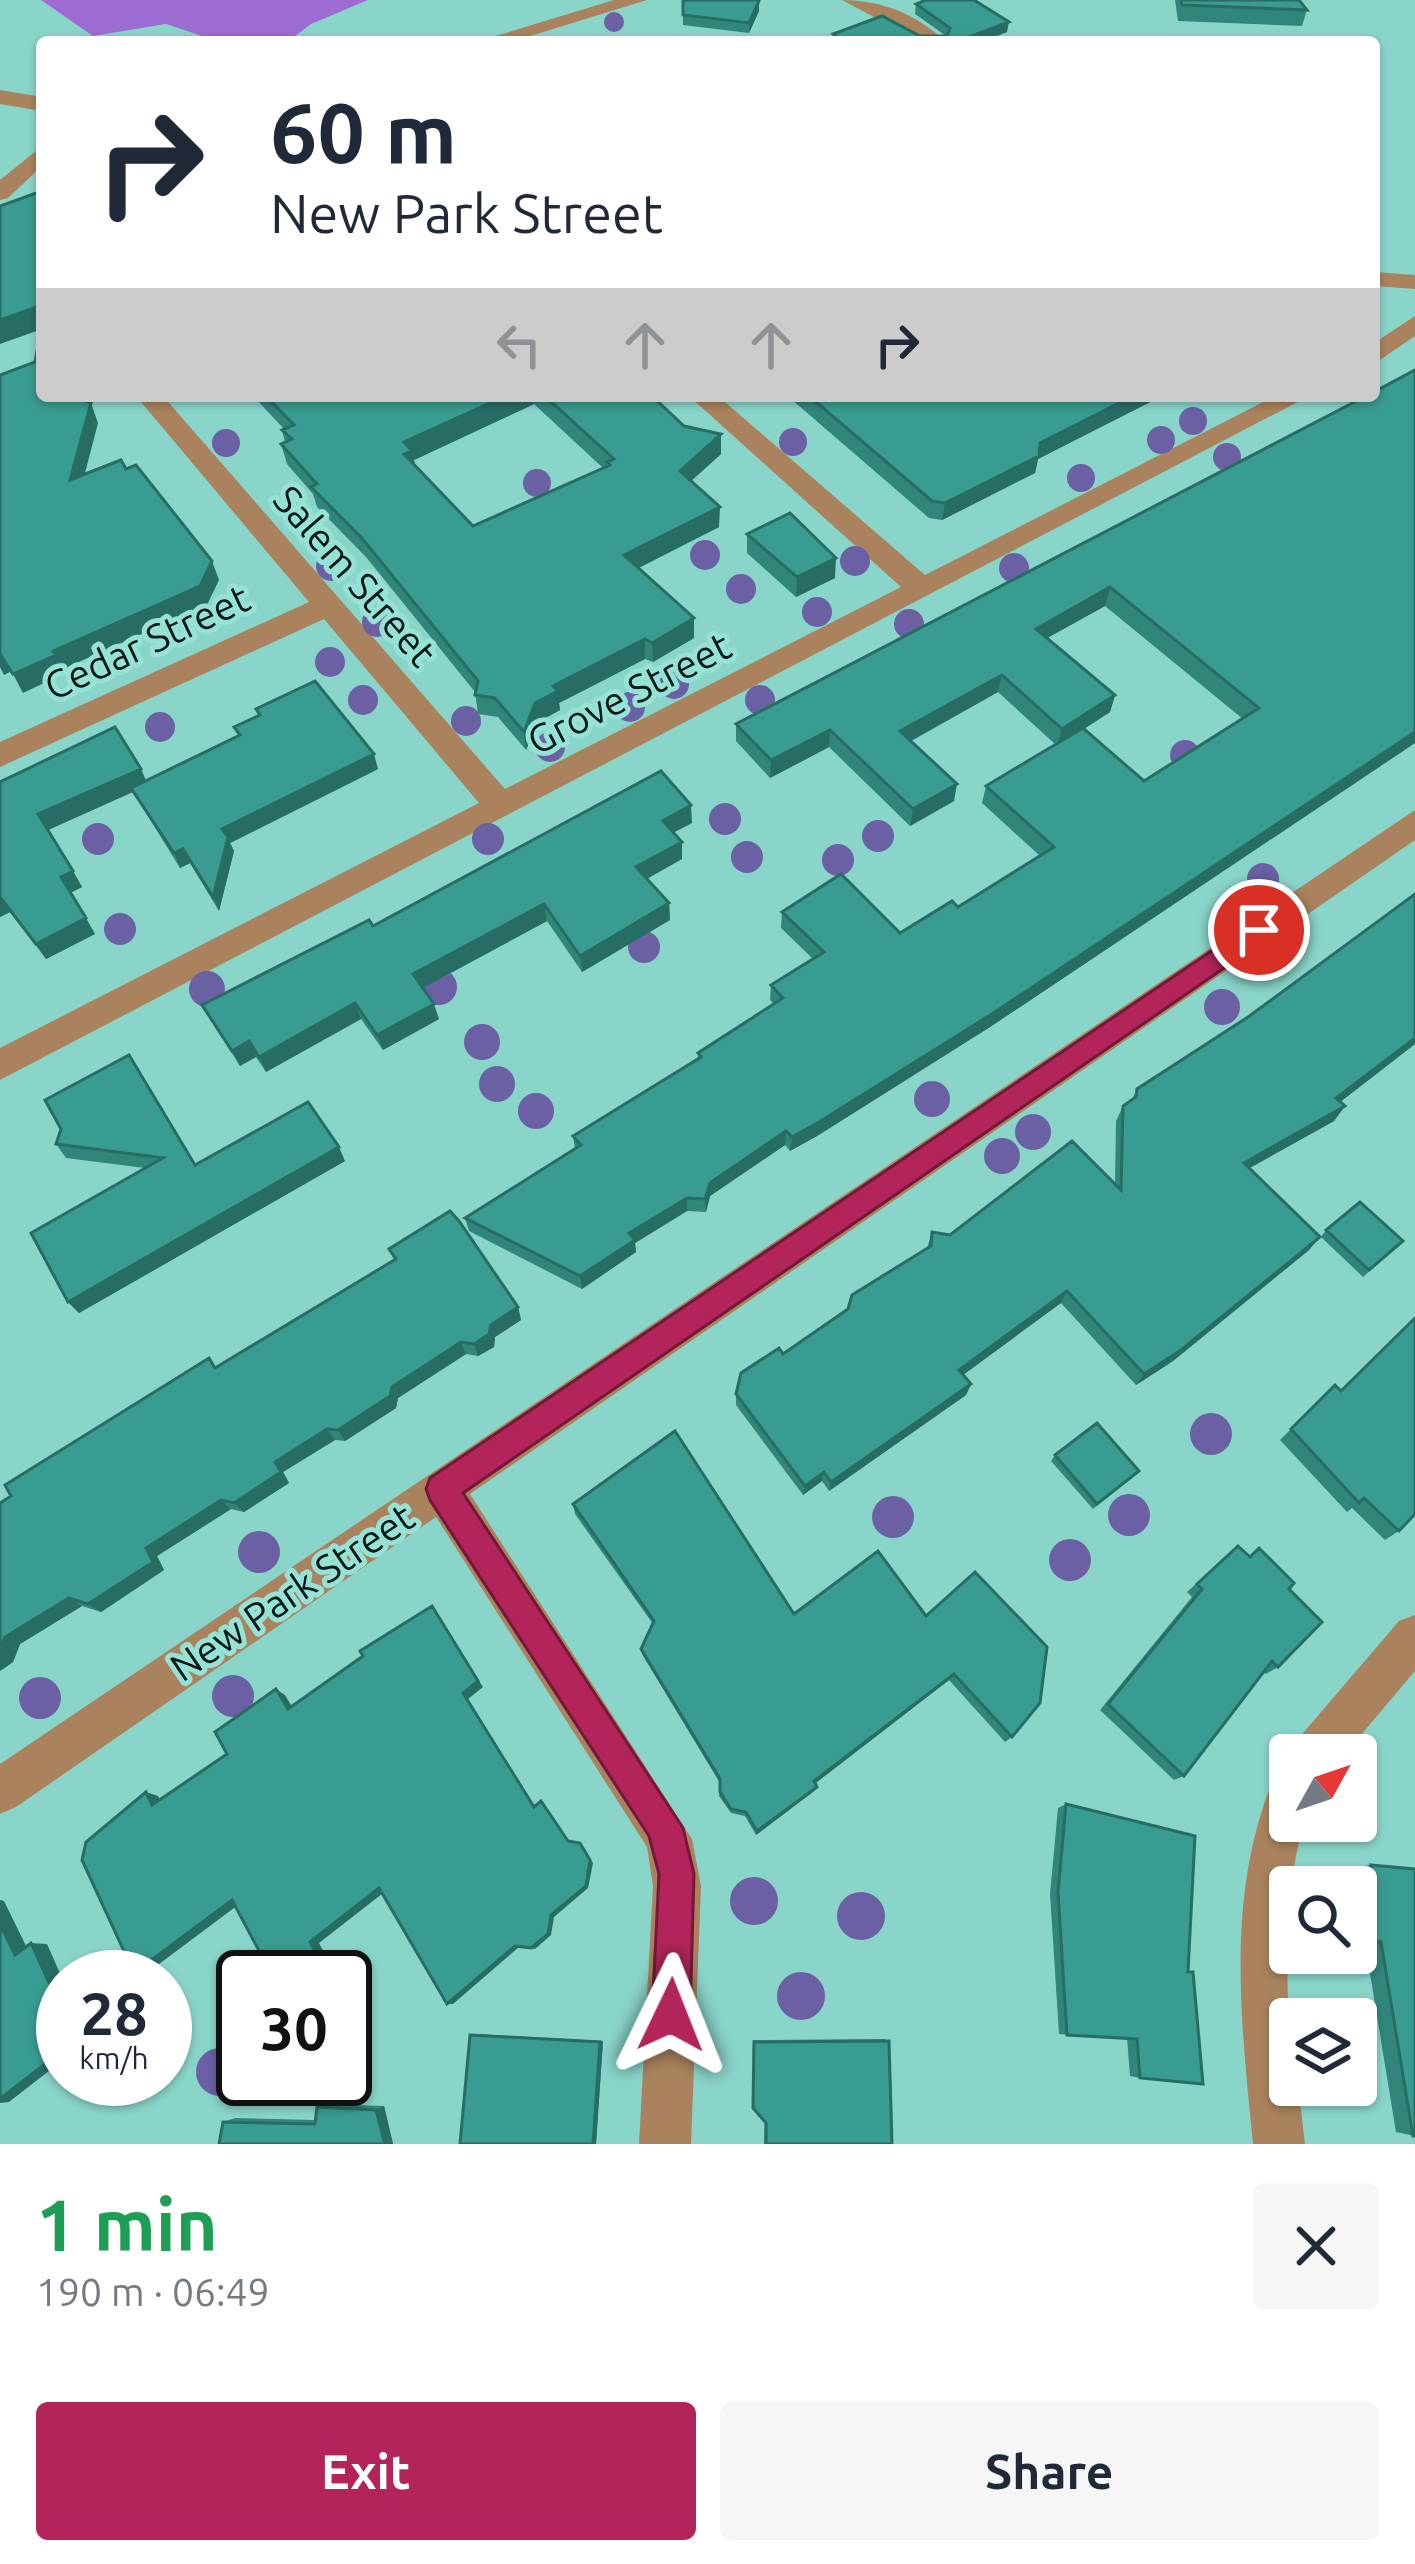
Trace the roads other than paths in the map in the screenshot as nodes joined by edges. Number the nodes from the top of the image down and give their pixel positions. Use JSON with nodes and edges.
{"nodes":[{"id":1,"x":637,"y":0,"type":"edge"},
{"id":2,"x":852,"y":0,"type":"edge"},
{"id":3,"x":508,"y":36,"type":"edge"},
{"id":4,"x":926,"y":36,"type":"edge"},
{"id":5,"x":0,"y":97,"type":"edge"},
{"id":6,"x":36,"y":103,"type":"edge"},
{"id":7,"x":0,"y":158,"type":"edge"},
{"id":8,"x":36,"y":158,"type":"edge"},
{"id":9,"x":36,"y":160,"type":"edge"},
{"id":10,"x":0,"y":193,"type":"edge"},
{"id":11,"x":1380,"y":279,"type":"edge"},
{"id":12,"x":1415,"y":282,"type":"edge"},
{"id":13,"x":1415,"y":323,"type":"edge"},
{"id":14,"x":1380,"y":351,"type":"edge"},
{"id":15,"x":154,"y":402,"type":"edge"},
{"id":16,"x":709,"y":402,"type":"edge"},
{"id":17,"x":1284,"y":402,"type":"edge"},
{"id":18,"x":922,"y":589,"type":"junction"},
{"id":19,"x":328,"y":605,"type":"junction"},
{"id":20,"x":0,"y":755,"type":"edge"},
{"id":21,"x":502,"y":806,"type":"junction"},
{"id":22,"x":1415,"y":823,"type":"edge"},
{"id":23,"x":0,"y":1065,"type":"edge"},
{"id":24,"x":442,"y":1489,"type":"junction"},
{"id":25,"x":1415,"y":1637,"type":"edge"},
{"id":26,"x":1332,"y":1734,"type":"edge"},
{"id":27,"x":0,"y":1791,"type":"edge"},
{"id":28,"x":1275,"y":1842,"type":"edge"},
{"id":29,"x":665,"y":2144,"type":"edge"},
{"id":30,"x":1279,"y":2144,"type":"edge"}],
"edges":[{"from":1,"to":3,"type":"street"},
{"from":2,"to":4,"type":"street"},
{"from":5,"to":6,"type":"street"},
{"from":7,"to":8,"type":"street"},
{"from":9,"to":10,"type":"street"},
{"from":11,"to":12,"type":"street"},
{"from":13,"to":14,"type":"street"},
{"from":15,"to":19,"type":"street","name":"Salem Street"},
{"from":16,"to":18,"type":"street"},
{"from":17,"to":18,"type":"street","name":"Grove Street"},
{"from":18,"to":21,"type":"street","name":"Grove Street"},
{"from":19,"to":20,"type":"street","name":"Cedar Street"},
{"from":19,"to":21,"type":"street","name":"Salem Street"},
{"from":21,"to":23,"type":"street","name":"Grove Street"},
{"from":22,"to":24,"type":"street","name":"New Park Street"},
{"from":24,"to":27,"type":"street","name":"New Park Street"},
{"from":24,"to":29,"type":"street"},
{"from":25,"to":26,"type":"street"},
{"from":28,"to":30,"type":"street"}]}
